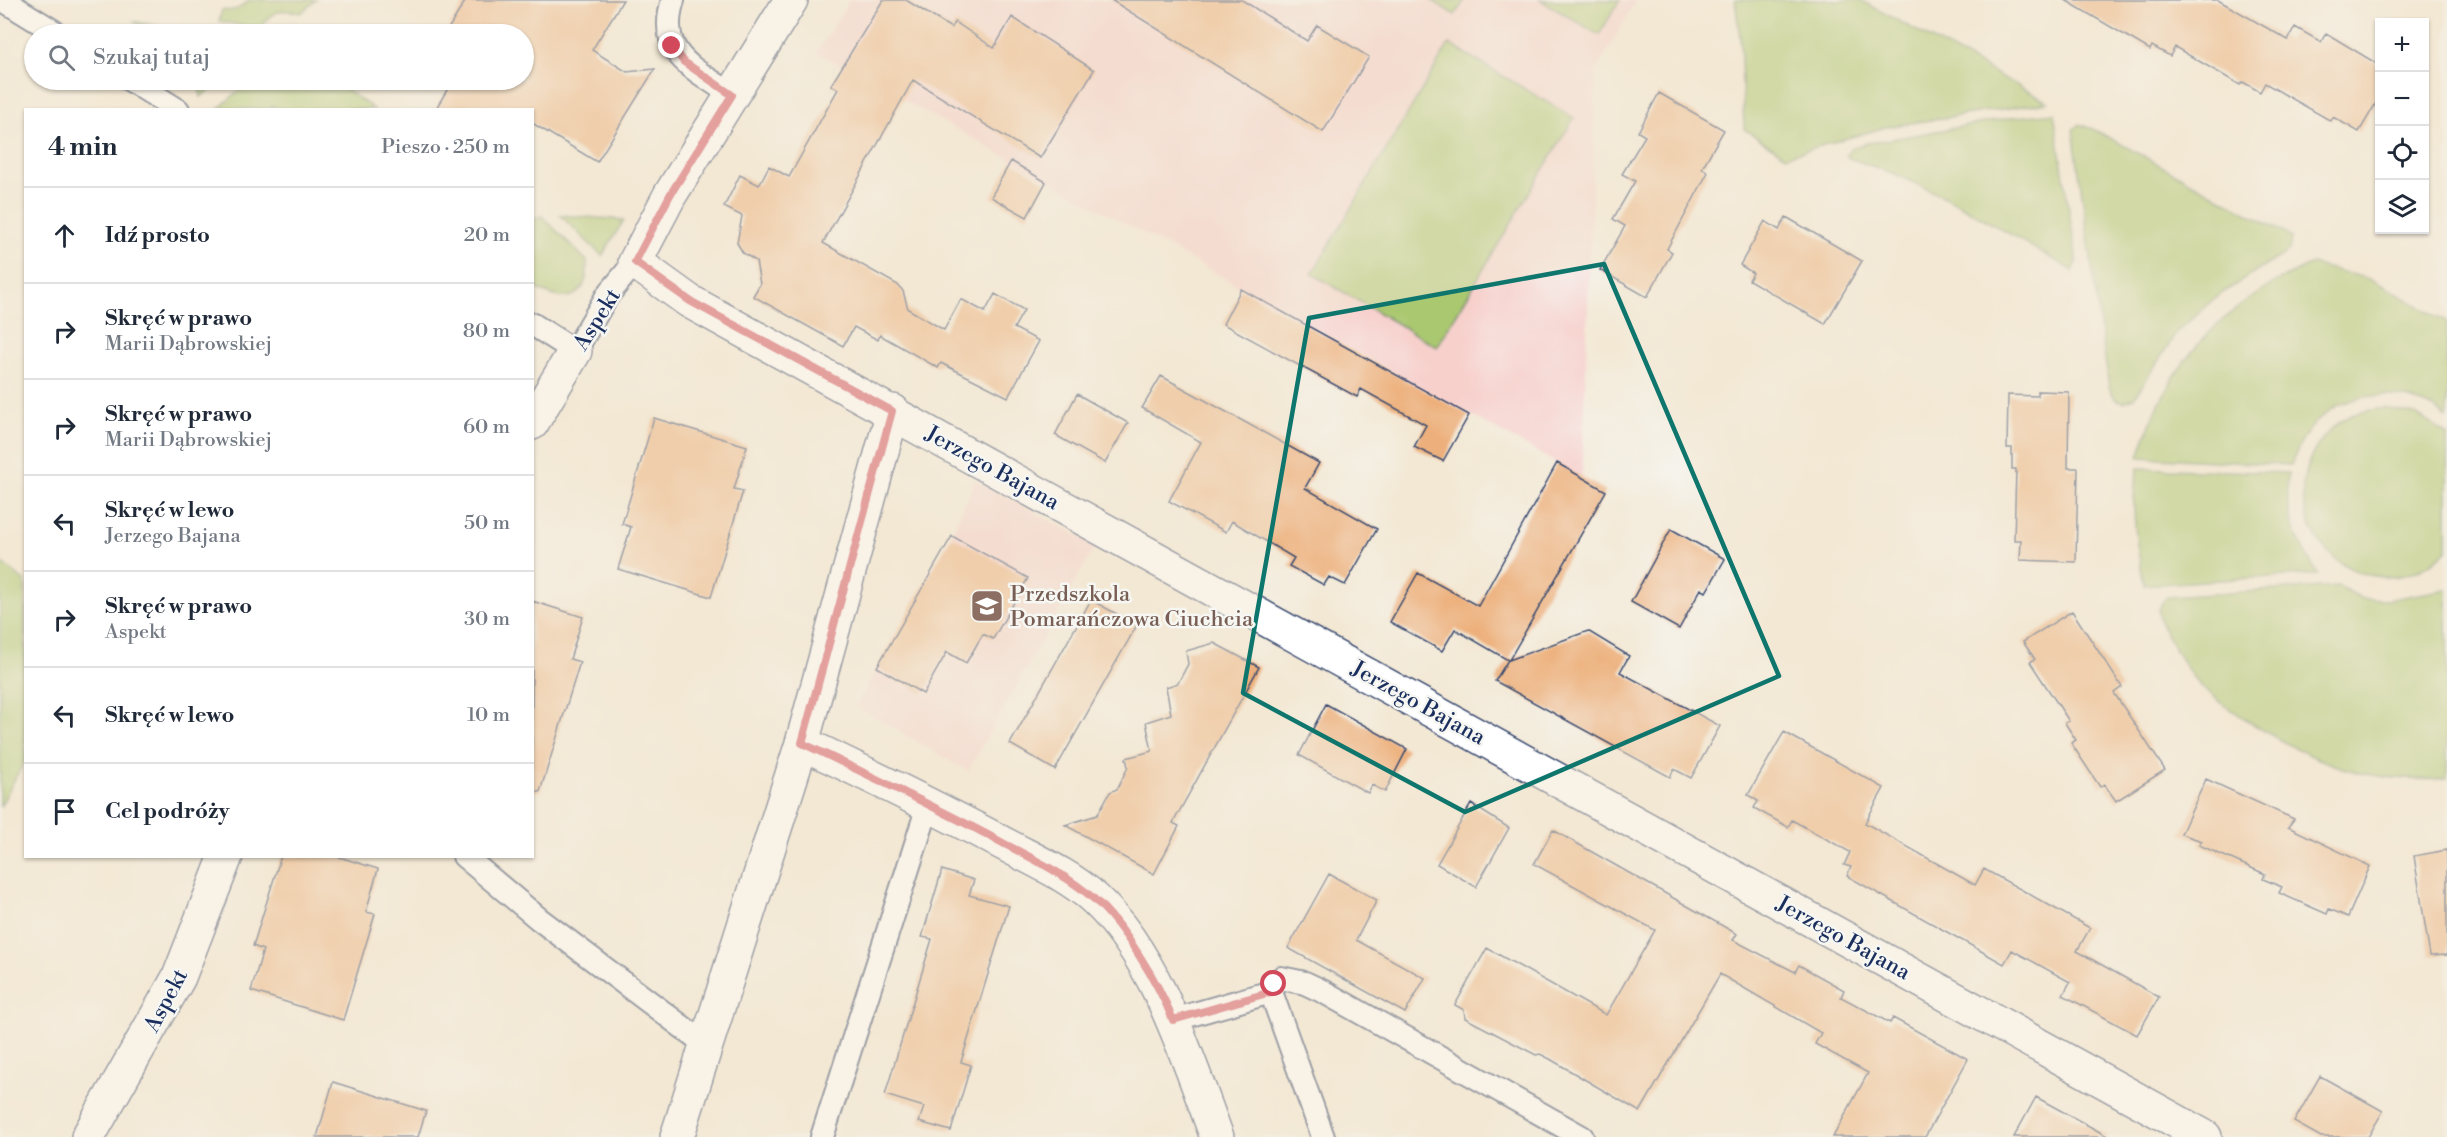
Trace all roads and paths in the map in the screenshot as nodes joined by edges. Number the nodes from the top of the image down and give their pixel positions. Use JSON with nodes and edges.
{"nodes":[{"id":1,"x":3,"y":0,"type":"edge"},
{"id":2,"x":673,"y":0,"type":"edge"},
{"id":3,"x":791,"y":0,"type":"edge"},
{"id":4,"x":42,"y":24,"type":"edge"},
{"id":5,"x":146,"y":90,"type":"edge"},
{"id":6,"x":732,"y":95,"type":"junction"},
{"id":7,"x":175,"y":108,"type":"edge"},
{"id":8,"x":635,"y":262,"type":"junction"},
{"id":9,"x":534,"y":325,"type":"edge"},
{"id":10,"x":575,"y":351,"type":"junction"},
{"id":11,"x":892,"y":411,"type":"junction"},
{"id":12,"x":534,"y":420,"type":"edge"},
{"id":13,"x":802,"y":743,"type":"junction"},
{"id":14,"x":929,"y":803,"type":"junction"},
{"id":15,"x":225,"y":858,"type":"edge"},
{"id":16,"x":466,"y":858,"type":"edge"},
{"id":17,"x":1271,"y":992,"type":"junction"},
{"id":18,"x":1173,"y":1020,"type":"junction"},
{"id":19,"x":705,"y":1044,"type":"junction"},
{"id":20,"x":88,"y":1137,"type":"edge"},
{"id":21,"x":676,"y":1137,"type":"edge"},
{"id":22,"x":822,"y":1137,"type":"edge"},
{"id":23,"x":1217,"y":1137,"type":"edge"},
{"id":24,"x":1323,"y":1137,"type":"edge"},
{"id":25,"x":1582,"y":1137,"type":"edge"},
{"id":26,"x":2205,"y":1137,"type":"edge"}],
"edges":[{"from":1,"to":4,"type":"lane"},
{"from":2,"to":6,"type":"lane"},
{"from":3,"to":6,"type":"street","name":"Aspekt"},
{"from":5,"to":7,"type":"lane"},
{"from":6,"to":8,"type":"street","name":"Aspekt"},
{"from":8,"to":10,"type":"lane","name":"Aspekt"},
{"from":8,"to":11,"type":"street","name":"Jerzego Bajana"},
{"from":9,"to":10,"type":"lane"},
{"from":10,"to":12,"type":"street","name":"Aspekt"},
{"from":11,"to":13,"type":"street"},
{"from":11,"to":26,"type":"street","name":"Jerzego Bajana"},
{"from":13,"to":14,"type":"street"},
{"from":13,"to":19,"type":"street"},
{"from":14,"to":18,"type":"street"},
{"from":14,"to":22,"type":"lane"},
{"from":15,"to":20,"type":"street","name":"Aspekt"},
{"from":16,"to":19,"type":"lane"},
{"from":17,"to":18,"type":"lane"},
{"from":17,"to":24,"type":"lane"},
{"from":17,"to":25,"type":"lane"},
{"from":18,"to":23,"type":"street"},
{"from":19,"to":21,"type":"street"}]}
